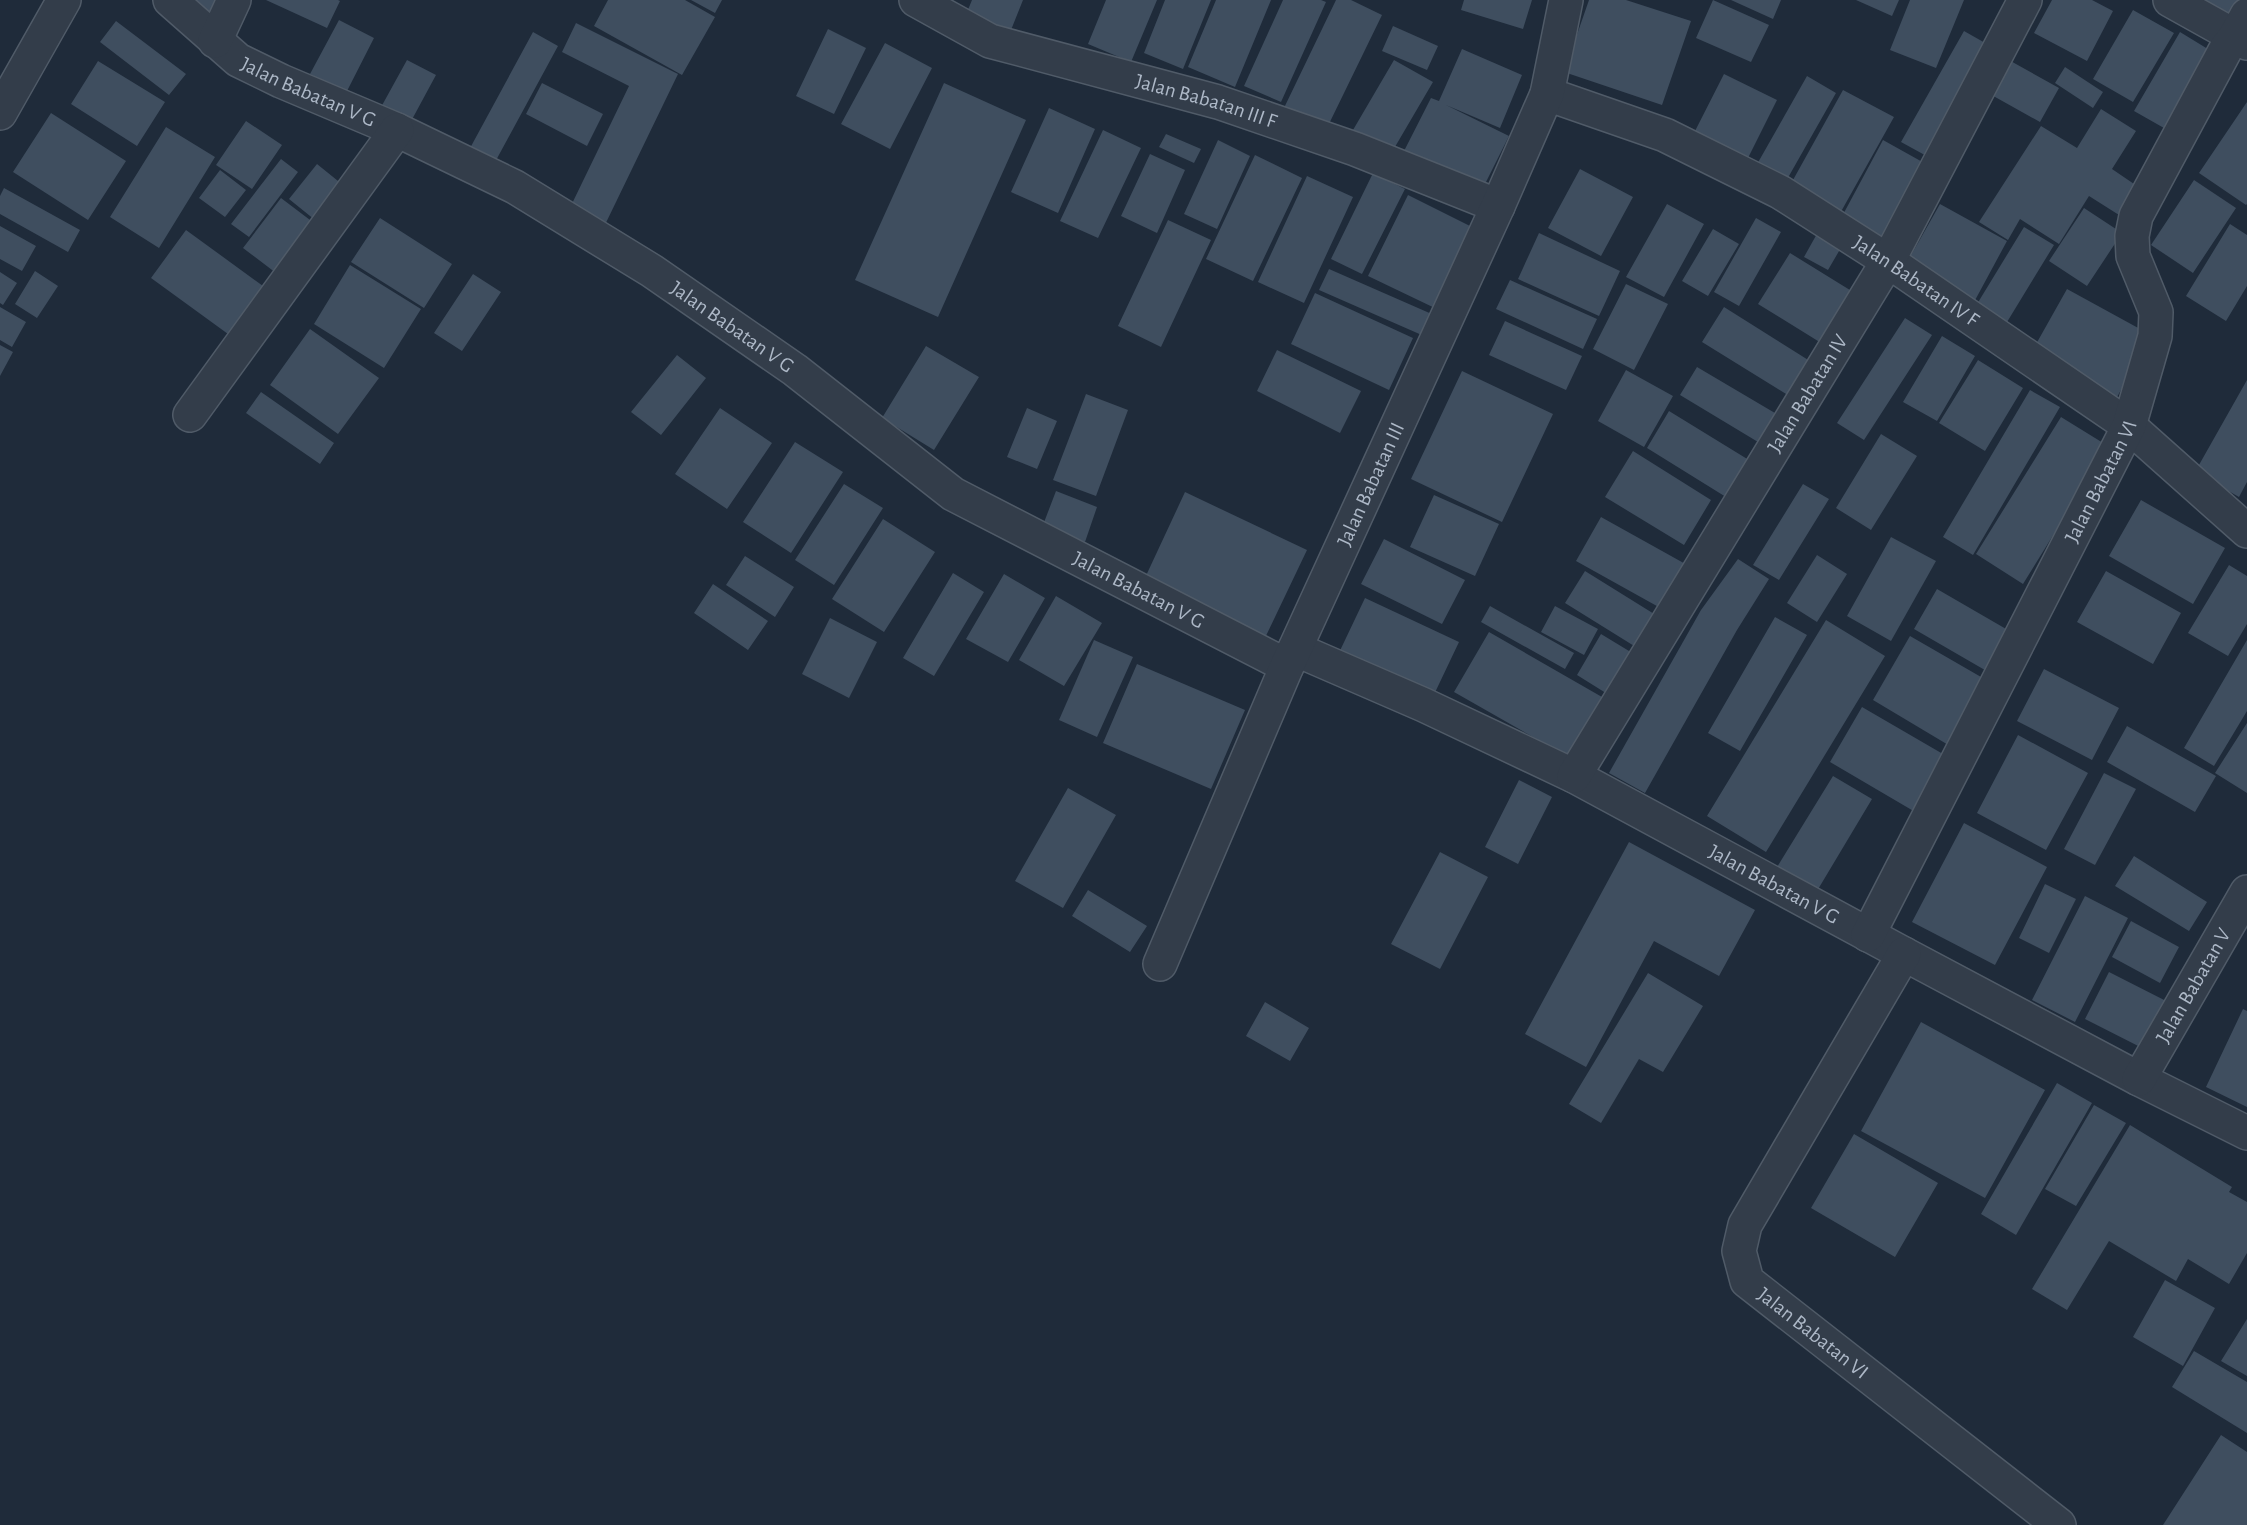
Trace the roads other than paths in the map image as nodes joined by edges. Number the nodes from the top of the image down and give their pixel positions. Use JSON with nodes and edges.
{"nodes":[{"id":1,"x":64,"y":0,"type":"edge"},
{"id":2,"x":170,"y":0,"type":"edge"},
{"id":3,"x":234,"y":0,"type":"edge"},
{"id":4,"x":916,"y":0,"type":"edge"},
{"id":5,"x":1566,"y":0,"type":"edge"},
{"id":6,"x":2025,"y":0,"type":"edge"},
{"id":7,"x":2170,"y":0,"type":"edge"},
{"id":8,"x":2243,"y":32,"type":"edge"},
{"id":9,"x":215,"y":41,"type":"junction"},
{"id":10,"x":1547,"y":94,"type":"junction"},
{"id":11,"x":0,"y":113,"type":"edge"},
{"id":12,"x":396,"y":130,"type":"junction"},
{"id":13,"x":1498,"y":206,"type":"junction"},
{"id":14,"x":1888,"y":261,"type":"junction"},
{"id":15,"x":190,"y":414,"type":"dead end"},
{"id":16,"x":2129,"y":426,"type":"junction"},
{"id":17,"x":2247,"y":531,"type":"edge"},
{"id":18,"x":1291,"y":657,"type":"junction"},
{"id":19,"x":1574,"y":776,"type":"junction"},
{"id":20,"x":2247,"y":891,"type":"edge"},
{"id":21,"x":1868,"y":934,"type":"junction"},
{"id":22,"x":1904,"y":954,"type":"junction"},
{"id":23,"x":1160,"y":964,"type":"dead end"},
{"id":24,"x":2139,"y":1079,"type":"junction"},
{"id":25,"x":2247,"y":1133,"type":"edge"},
{"id":26,"x":2059,"y":1525,"type":"edge"}],
"edges":[{"from":1,"to":11,"type":"street"},
{"from":2,"to":9,"type":"street","name":"Jalan Babatan V G"},
{"from":3,"to":9,"type":"street"},
{"from":4,"to":13,"type":"street","name":"Jalan Babatan III F"},
{"from":5,"to":10,"type":"street","name":"Jalan Babatan III"},
{"from":6,"to":14,"type":"street","name":"Jalan Babatan IV"},
{"from":7,"to":8,"type":"street"},
{"from":8,"to":16,"type":"street","name":"Jalan Babatan VI"},
{"from":9,"to":12,"type":"street","name":"Jalan Babatan V G"},
{"from":10,"to":13,"type":"street","name":"Jalan Babatan III"},
{"from":10,"to":14,"type":"street","name":"Jalan Babatan IV F"},
{"from":12,"to":15,"type":"street"},
{"from":12,"to":18,"type":"street","name":"Jalan Babatan V G"},
{"from":13,"to":18,"type":"street","name":"Jalan Babatan III"},
{"from":14,"to":16,"type":"street","name":"Jalan Babatan IV F"},
{"from":14,"to":19,"type":"street","name":"Jalan Babatan IV"},
{"from":16,"to":17,"type":"street","name":"Jalan Babatan IV F"},
{"from":16,"to":21,"type":"street","name":"Jalan Babatan VI"},
{"from":18,"to":19,"type":"street","name":"Jalan Babatan V G"},
{"from":18,"to":23,"type":"street","name":"Jalan Babatan III"},
{"from":19,"to":21,"type":"street","name":"Jalan Babatan V G"},
{"from":20,"to":24,"type":"street","name":"Jalan Babatan V"},
{"from":21,"to":22,"type":"street","name":"Jalan Babatan V G"},
{"from":22,"to":24,"type":"street","name":"Jalan Babatan V G"},
{"from":22,"to":26,"type":"street","name":"Jalan Babatan VI"},
{"from":24,"to":25,"type":"street","name":"Jalan Babatan V G"}]}
